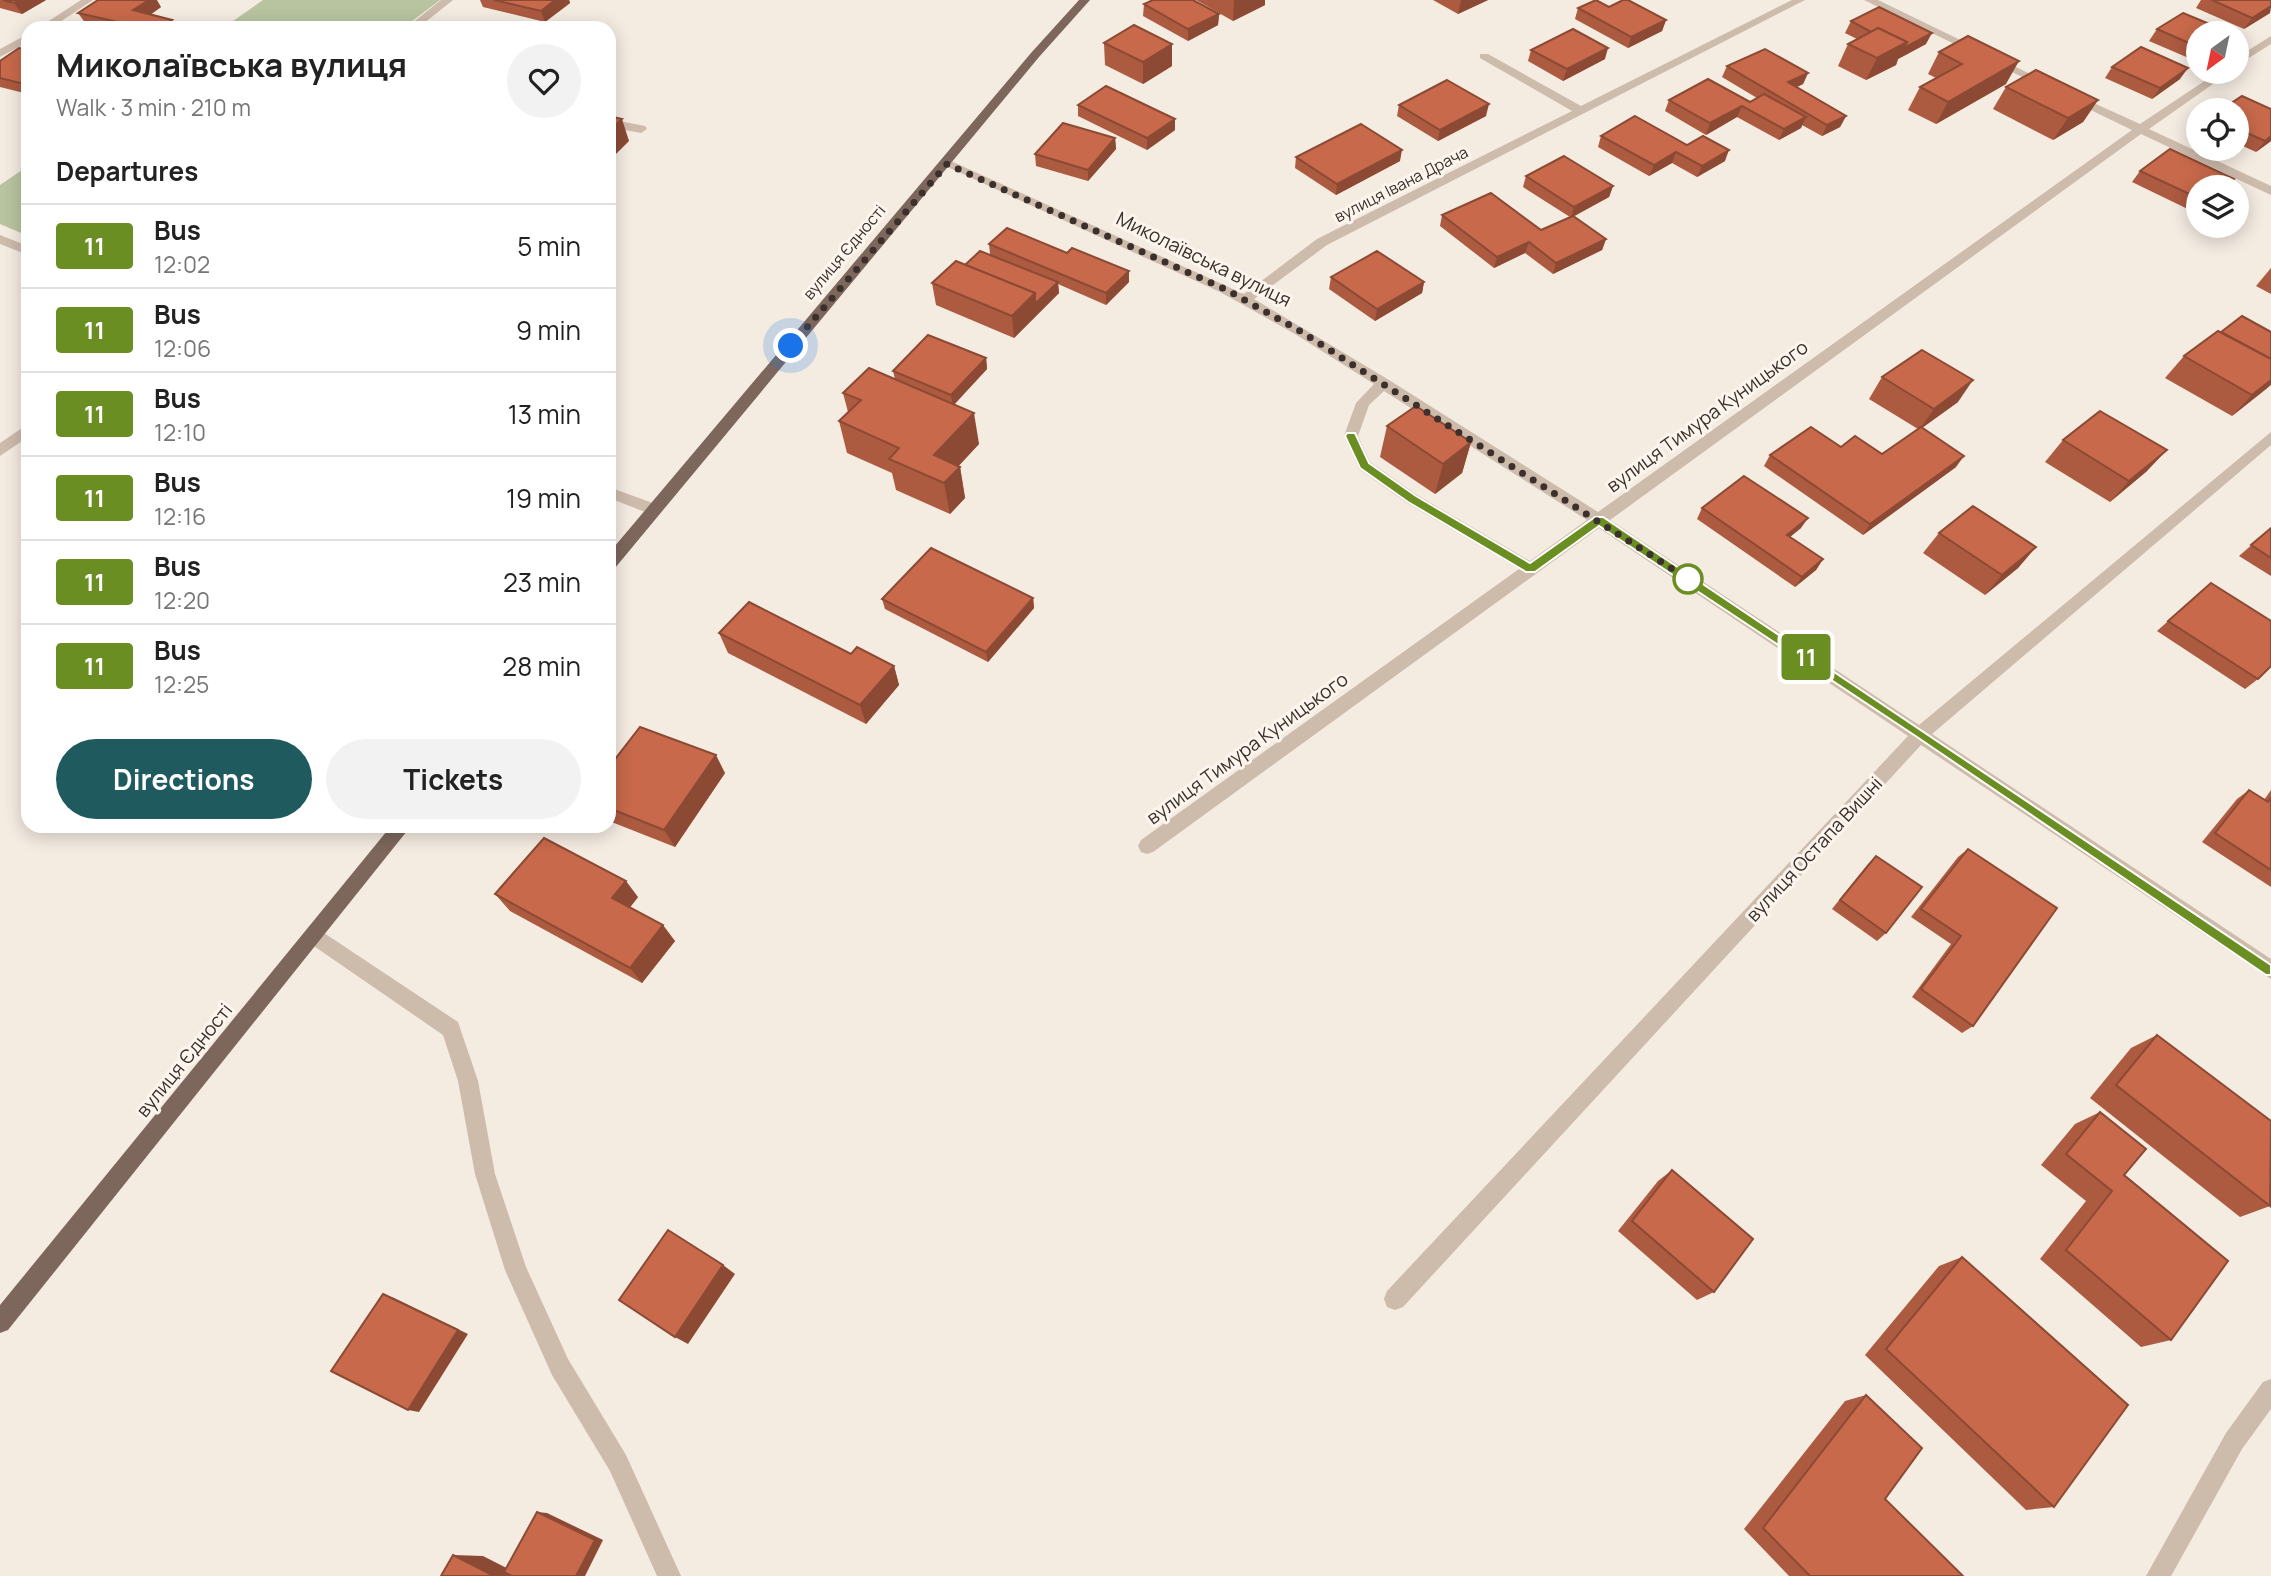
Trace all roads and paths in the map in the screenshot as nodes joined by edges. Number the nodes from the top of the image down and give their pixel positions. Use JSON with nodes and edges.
{"nodes":[{"id":1,"x":89,"y":0,"type":"edge"},
{"id":2,"x":448,"y":0,"type":"edge"},
{"id":3,"x":1085,"y":0,"type":"edge"},
{"id":4,"x":1800,"y":0,"type":"edge"},
{"id":5,"x":1868,"y":0,"type":"edge"},
{"id":6,"x":54,"y":21,"type":"edge"},
{"id":7,"x":420,"y":21,"type":"edge"},
{"id":8,"x":2271,"y":38,"type":"edge"},
{"id":9,"x":21,"y":41,"type":"edge"},
{"id":10,"x":0,"y":54,"type":"edge"},
{"id":11,"x":2249,"y":54,"type":"edge"},
{"id":12,"x":1484,"y":56,"type":"dead end"},
{"id":13,"x":2208,"y":84,"type":"edge"},
{"id":14,"x":1581,"y":111,"type":"junction"},
{"id":15,"x":616,"y":124,"type":"edge"},
{"id":16,"x":641,"y":129,"type":"dead end"},
{"id":17,"x":2141,"y":130,"type":"junction"},
{"id":18,"x":947,"y":164,"type":"junction"},
{"id":19,"x":2271,"y":191,"type":"edge"},
{"id":20,"x":0,"y":239,"type":"edge"},
{"id":21,"x":21,"y":248,"type":"edge"},
{"id":22,"x":1244,"y":300,"type":"junction"},
{"id":23,"x":1384,"y":383,"type":"junction"},
{"id":24,"x":21,"y":434,"type":"edge"},
{"id":25,"x":2271,"y":437,"type":"edge"},
{"id":26,"x":0,"y":451,"type":"edge"},
{"id":27,"x":616,"y":495,"type":"edge"},
{"id":28,"x":653,"y":509,"type":"junction"},
{"id":29,"x":1599,"y":520,"type":"junction"},
{"id":30,"x":616,"y":556,"type":"edge"},
{"id":31,"x":1531,"y":569,"type":"junction"},
{"id":32,"x":1922,"y":733,"type":"junction"},
{"id":33,"x":396,"y":833,"type":"edge"},
{"id":34,"x":1147,"y":846,"type":"dead end"},
{"id":35,"x":315,"y":936,"type":"junction"},
{"id":36,"x":2271,"y":970,"type":"edge"},
{"id":37,"x":1395,"y":1299,"type":"dead end"},
{"id":38,"x":0,"y":1322,"type":"edge"},
{"id":39,"x":2271,"y":1390,"type":"edge"},
{"id":40,"x":669,"y":1576,"type":"edge"},
{"id":41,"x":2158,"y":1576,"type":"edge"}],
"edges":[{"from":1,"to":6,"type":"street"},
{"from":2,"to":7,"type":"street"},
{"from":3,"to":18,"type":"main road","name":"вулиця Єдності"},
{"from":4,"to":14,"type":"street","name":"вулиця Івана Драча"},
{"from":5,"to":17,"type":"street"},
{"from":8,"to":11,"type":"street"},
{"from":9,"to":10,"type":"street"},
{"from":12,"to":14,"type":"street"},
{"from":13,"to":17,"type":"street","name":"вулиця Тимура Куницького"},
{"from":14,"to":22,"type":"street","name":"вулиця Івана Драча"},
{"from":15,"to":16,"type":"street"},
{"from":17,"to":19,"type":"street"},
{"from":17,"to":29,"type":"street","name":"вулиця Тимура Куницького"},
{"from":18,"to":22,"type":"street","name":"Миколаївська вулиця"},
{"from":18,"to":28,"type":"main road","name":"вулиця Єдності"},
{"from":20,"to":21,"type":"street"},
{"from":22,"to":23,"type":"street","name":"Миколаївська вулиця"},
{"from":23,"to":29,"type":"street","name":"Миколаївська вулиця"},
{"from":23,"to":31,"type":"street"},
{"from":24,"to":26,"type":"street"},
{"from":25,"to":32,"type":"street","name":"вулиця Остапа Вишні"},
{"from":27,"to":28,"type":"street"},
{"from":28,"to":30,"type":"main road","name":"вулиця Єдності"},
{"from":29,"to":31,"type":"street","name":"вулиця Тимура Куницького"},
{"from":29,"to":32,"type":"street","name":"Миколаївська вулиця"},
{"from":31,"to":34,"type":"street","name":"вулиця Тимура Куницького"},
{"from":32,"to":36,"type":"street","name":"Миколаївська вулиця"},
{"from":32,"to":37,"type":"street","name":"вулиця Остапа Вишні"},
{"from":33,"to":35,"type":"main road","name":"вулиця Єдності"},
{"from":35,"to":38,"type":"main road","name":"вулиця Єдності"},
{"from":35,"to":40,"type":"street"},
{"from":39,"to":41,"type":"street"}]}
